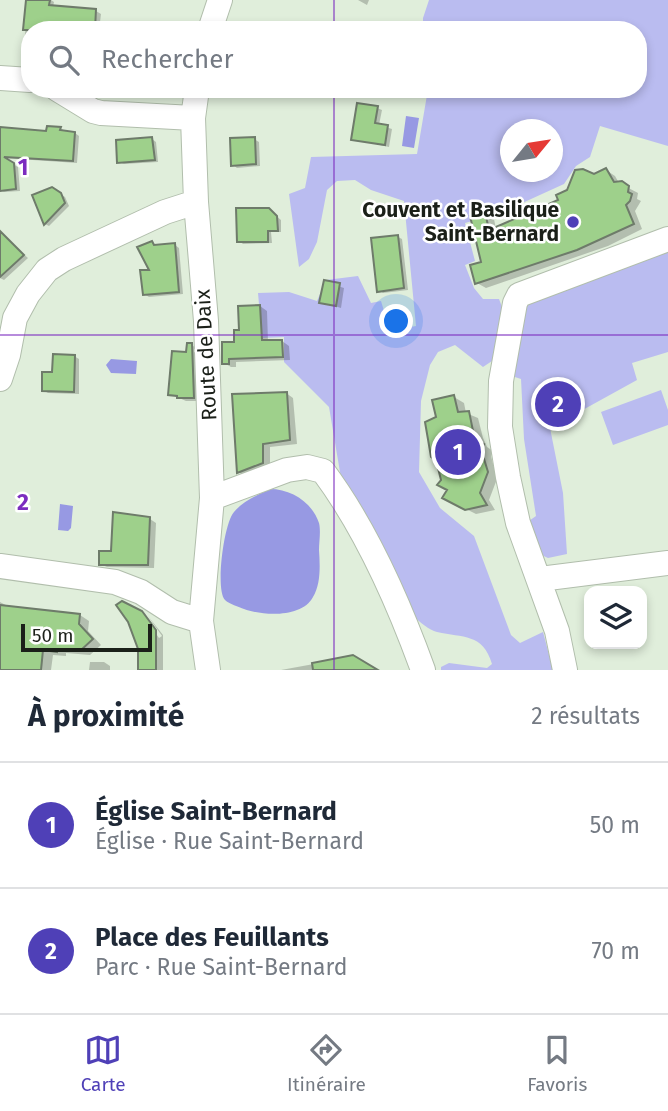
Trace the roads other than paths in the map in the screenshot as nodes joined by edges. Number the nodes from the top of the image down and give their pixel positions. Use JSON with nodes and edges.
{"nodes":[{"id":1,"x":220,"y":0,"type":"edge"},
{"id":2,"x":213,"y":21,"type":"edge"},
{"id":3,"x":0,"y":78,"type":"edge"},
{"id":4,"x":21,"y":79,"type":"edge"},
{"id":5,"x":72,"y":98,"type":"edge"},
{"id":6,"x":196,"y":98,"type":"edge"},
{"id":7,"x":193,"y":118,"type":"junction"},
{"id":8,"x":196,"y":202,"type":"junction"},
{"id":9,"x":668,"y":239,"type":"edge"},
{"id":10,"x":7,"y":313,"type":"edge"},
{"id":11,"x":0,"y":379,"type":"edge"},
{"id":12,"x":212,"y":498,"type":"junction"},
{"id":13,"x":668,"y":563,"type":"edge"},
{"id":14,"x":0,"y":566,"type":"edge"},
{"id":15,"x":540,"y":579,"type":"junction"},
{"id":16,"x":201,"y":621,"type":"junction"},
{"id":17,"x":208,"y":670,"type":"edge"},
{"id":18,"x":423,"y":670,"type":"edge"},
{"id":19,"x":565,"y":670,"type":"edge"}],
"edges":[{"from":1,"to":2,"type":"street"},
{"from":3,"to":4,"type":"street"},
{"from":5,"to":7,"type":"street"},
{"from":6,"to":7,"type":"street","name":"Route de Daix"},
{"from":7,"to":8,"type":"street","name":"Route de Daix"},
{"from":8,"to":10,"type":"street"},
{"from":8,"to":12,"type":"street","name":"Route de Daix"},
{"from":9,"to":15,"type":"street"},
{"from":10,"to":11,"type":"street"},
{"from":12,"to":16,"type":"street","name":"Route de Daix"},
{"from":12,"to":18,"type":"street"},
{"from":13,"to":15,"type":"street"},
{"from":14,"to":16,"type":"street"},
{"from":15,"to":19,"type":"street"},
{"from":16,"to":17,"type":"street","name":"Route de Daix"}]}
